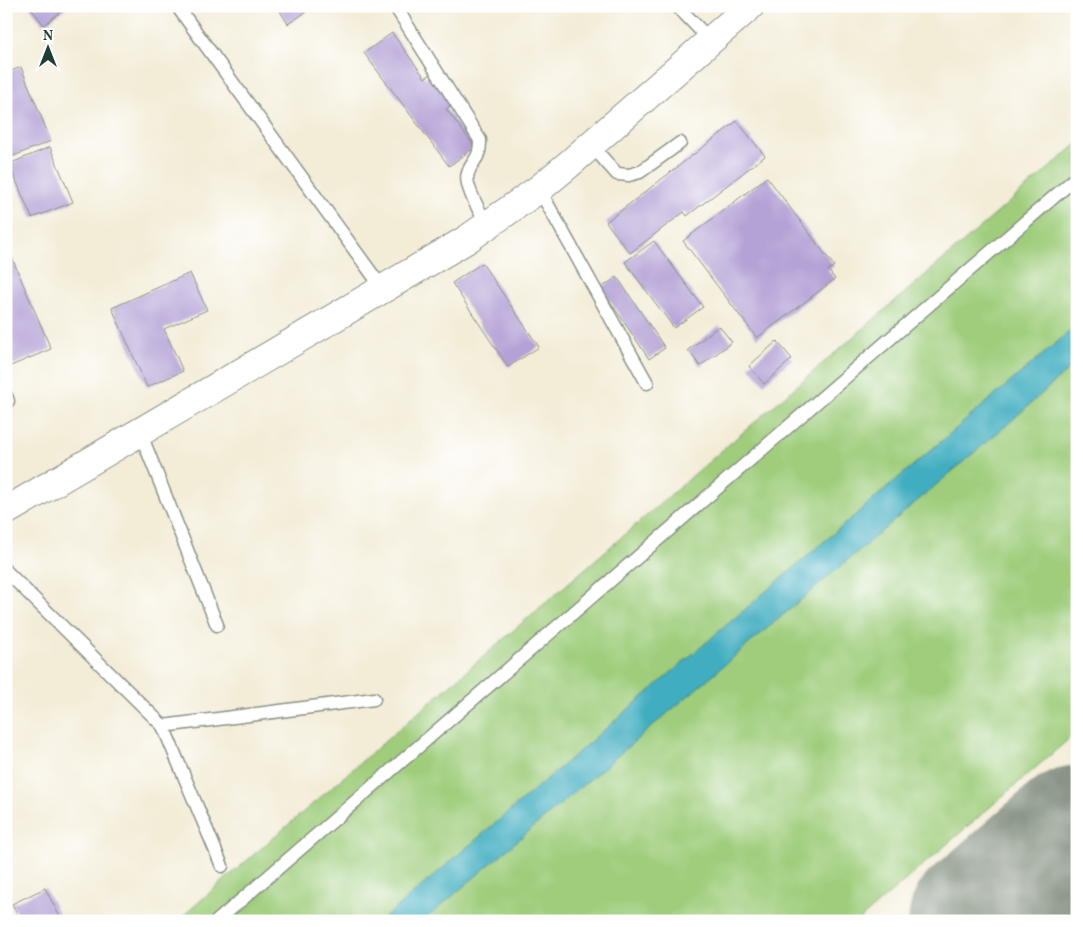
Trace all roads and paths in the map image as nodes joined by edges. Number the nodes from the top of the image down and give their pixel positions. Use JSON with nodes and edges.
{"nodes":[{"id":1,"x":177,"y":6,"type":"edge"},
{"id":2,"x":395,"y":6,"type":"edge"},
{"id":3,"x":677,"y":6,"type":"edge"},
{"id":4,"x":750,"y":6,"type":"edge"},
{"id":5,"x":711,"y":41,"type":"junction"},
{"id":6,"x":680,"y":143,"type":"dead end"},
{"id":7,"x":591,"y":145,"type":"junction"},
{"id":8,"x":1077,"y":177,"type":"edge"},
{"id":9,"x":539,"y":189,"type":"junction"},
{"id":10,"x":486,"y":225,"type":"junction"},
{"id":11,"x":383,"y":289,"type":"junction"},
{"id":12,"x":647,"y":383,"type":"dead end"},
{"id":13,"x":140,"y":432,"type":"junction"},
{"id":14,"x":6,"y":511,"type":"edge"},
{"id":15,"x":6,"y":571,"type":"edge"},
{"id":16,"x":217,"y":625,"type":"dead end"},
{"id":17,"x":374,"y":699,"type":"dead end"},
{"id":18,"x":163,"y":726,"type":"junction"},
{"id":19,"x":222,"y":866,"type":"dead end"},
{"id":20,"x":217,"y":921,"type":"edge"}],
"edges":[{"from":1,"to":11,"type":"lane"},
{"from":2,"to":10,"type":"lane"},
{"from":3,"to":5,"type":"lane"},
{"from":4,"to":5,"type":"main road"},
{"from":5,"to":7,"type":"main road"},
{"from":6,"to":7,"type":"lane"},
{"from":7,"to":9,"type":"main road"},
{"from":8,"to":20,"type":"lane"},
{"from":9,"to":10,"type":"main road"},
{"from":9,"to":12,"type":"lane"},
{"from":10,"to":11,"type":"main road"},
{"from":11,"to":13,"type":"main road"},
{"from":13,"to":14,"type":"main road"},
{"from":13,"to":16,"type":"lane"},
{"from":15,"to":18,"type":"lane"},
{"from":17,"to":18,"type":"lane"},
{"from":18,"to":19,"type":"lane"}]}
